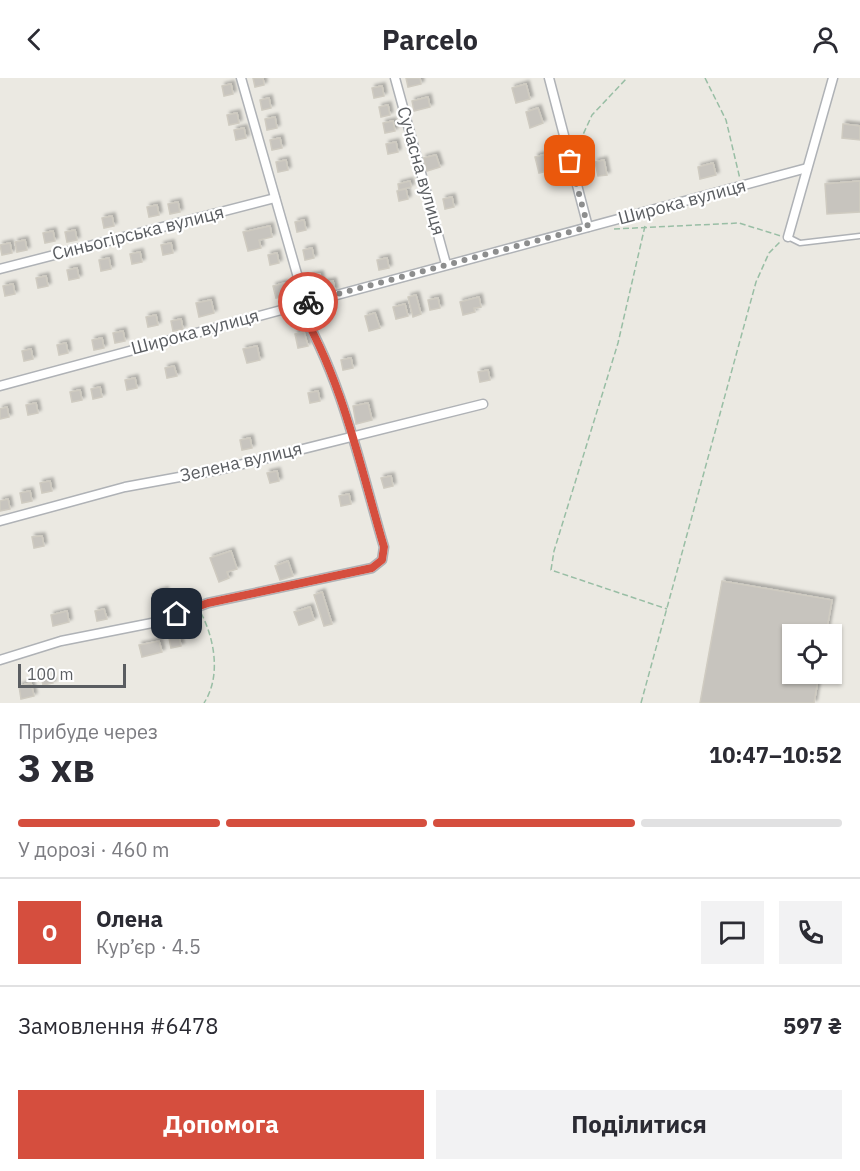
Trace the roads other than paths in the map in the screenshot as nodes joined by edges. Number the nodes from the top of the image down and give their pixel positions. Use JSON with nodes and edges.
{"nodes":[{"id":1,"x":241,"y":78,"type":"edge"},
{"id":2,"x":395,"y":78,"type":"edge"},
{"id":3,"x":549,"y":78,"type":"edge"},
{"id":4,"x":832,"y":78,"type":"edge"},
{"id":5,"x":807,"y":168,"type":"junction"},
{"id":6,"x":275,"y":198,"type":"junction"},
{"id":7,"x":588,"y":227,"type":"junction"},
{"id":8,"x":860,"y":236,"type":"edge"},
{"id":9,"x":788,"y":237,"type":"joint"},
{"id":10,"x":446,"y":264,"type":"junction"},
{"id":11,"x":0,"y":269,"type":"edge"},
{"id":12,"x":301,"y":303,"type":"junction"},
{"id":13,"x":0,"y":386,"type":"edge"},
{"id":14,"x":483,"y":404,"type":"dead end"},
{"id":15,"x":351,"y":437,"type":"junction"},
{"id":16,"x":0,"y":521,"type":"edge"},
{"id":17,"x":0,"y":660,"type":"edge"}],
"edges":[{"from":1,"to":6,"type":"street"},
{"from":2,"to":10,"type":"street","name":"Сучасна вулиця"},
{"from":3,"to":7,"type":"street"},
{"from":4,"to":5,"type":"street"},
{"from":5,"to":7,"type":"street","name":"Широка вулиця"},
{"from":5,"to":9,"type":"street"},
{"from":6,"to":11,"type":"street","name":"Синьогірська вулиця"},
{"from":6,"to":12,"type":"street"},
{"from":7,"to":10,"type":"street","name":"Широка вулиця"},
{"from":8,"to":9,"type":"lane"},
{"from":10,"to":12,"type":"street","name":"Широка вулиця"},
{"from":12,"to":13,"type":"street","name":"Широка вулиця"},
{"from":12,"to":15,"type":"street"},
{"from":14,"to":15,"type":"street","name":"Зелена вулиця"},
{"from":15,"to":16,"type":"street","name":"Зелена вулиця"},
{"from":15,"to":17,"type":"street"}]}
